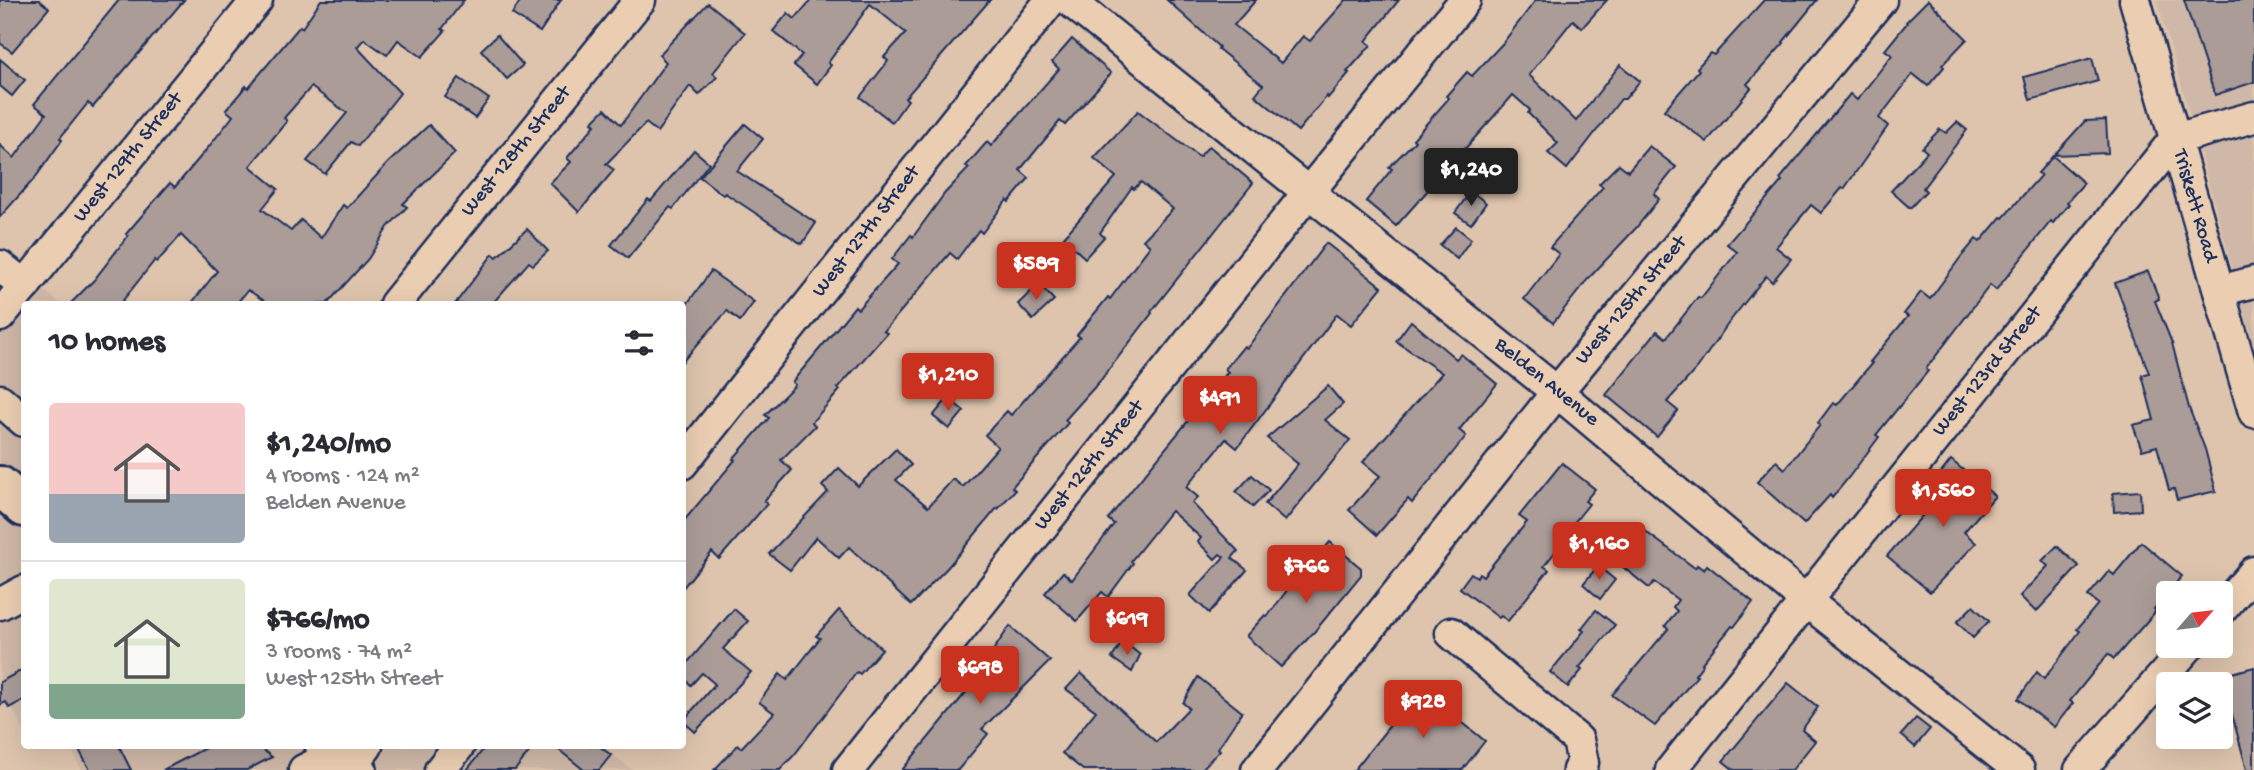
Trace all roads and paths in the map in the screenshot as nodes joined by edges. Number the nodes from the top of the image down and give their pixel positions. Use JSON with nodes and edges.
{"nodes":[{"id":1,"x":257,"y":0,"type":"edge"},
{"id":2,"x":640,"y":0,"type":"edge"},
{"id":3,"x":1051,"y":0,"type":"edge"},
{"id":4,"x":1069,"y":0,"type":"edge"},
{"id":5,"x":1465,"y":0,"type":"edge"},
{"id":6,"x":1881,"y":0,"type":"edge"},
{"id":7,"x":2135,"y":0,"type":"edge"},
{"id":8,"x":2254,"y":117,"type":"edge"},
{"id":9,"x":2175,"y":139,"type":"junction"},
{"id":10,"x":1309,"y":191,"type":"junction"},
{"id":11,"x":0,"y":266,"type":"edge"},
{"id":12,"x":2254,"y":282,"type":"edge"},
{"id":13,"x":25,"y":286,"type":"junction"},
{"id":14,"x":2219,"y":291,"type":"junction"},
{"id":15,"x":397,"y":301,"type":"edge"},
{"id":16,"x":0,"y":316,"type":"edge"},
{"id":17,"x":1557,"y":392,"type":"junction"},
{"id":18,"x":0,"y":400,"type":"edge"},
{"id":19,"x":2254,"y":412,"type":"edge"},
{"id":20,"x":21,"y":418,"type":"edge"},
{"id":21,"x":686,"y":459,"type":"edge"},
{"id":22,"x":0,"y":486,"type":"edge"},
{"id":23,"x":21,"y":504,"type":"edge"},
{"id":24,"x":2254,"y":572,"type":"edge"},
{"id":25,"x":21,"y":594,"type":"edge"},
{"id":26,"x":2233,"y":596,"type":"edge"},
{"id":27,"x":1805,"y":600,"type":"junction"},
{"id":28,"x":0,"y":604,"type":"edge"},
{"id":29,"x":1451,"y":632,"type":"dead end"},
{"id":30,"x":2178,"y":658,"type":"edge"},
{"id":31,"x":848,"y":770,"type":"edge"},
{"id":32,"x":1257,"y":770,"type":"edge"},
{"id":33,"x":1578,"y":770,"type":"edge"},
{"id":34,"x":1671,"y":770,"type":"edge"},
{"id":35,"x":2020,"y":770,"type":"edge"},
{"id":36,"x":2080,"y":770,"type":"edge"}],
"edges":[{"from":1,"to":13,"type":"street","name":"West 129th Street"},
{"from":2,"to":15,"type":"street","name":"West 128th Street"},
{"from":3,"to":21,"type":"street","name":"West 127th Street"},
{"from":4,"to":10,"type":"street","name":"Belden Avenue"},
{"from":5,"to":10,"type":"street","name":"West 126th Street"},
{"from":6,"to":17,"type":"street","name":"West 125th Street"},
{"from":7,"to":9,"type":"street","name":"Triskett Road"},
{"from":8,"to":9,"type":"street"},
{"from":9,"to":14,"type":"street","name":"Triskett Road"},
{"from":9,"to":27,"type":"street","name":"West 123rd Street"},
{"from":10,"to":17,"type":"street","name":"Belden Avenue"},
{"from":10,"to":31,"type":"street","name":"West 126th Street"},
{"from":11,"to":13,"type":"street"},
{"from":12,"to":14,"type":"street"},
{"from":13,"to":16,"type":"street","name":"West 129th Street"},
{"from":14,"to":19,"type":"street","name":"Triskett Road"},
{"from":17,"to":27,"type":"street","name":"Belden Avenue"},
{"from":17,"to":32,"type":"street","name":"West 125th Street"},
{"from":18,"to":20,"type":"street"},
{"from":22,"to":23,"type":"main road"},
{"from":24,"to":26,"type":"street"},
{"from":25,"to":28,"type":"street"},
{"from":27,"to":34,"type":"street","name":"West 123rd Street"},
{"from":27,"to":35,"type":"street","name":"Belden Avenue"},
{"from":29,"to":33,"type":"street"},
{"from":30,"to":36,"type":"street"}]}
